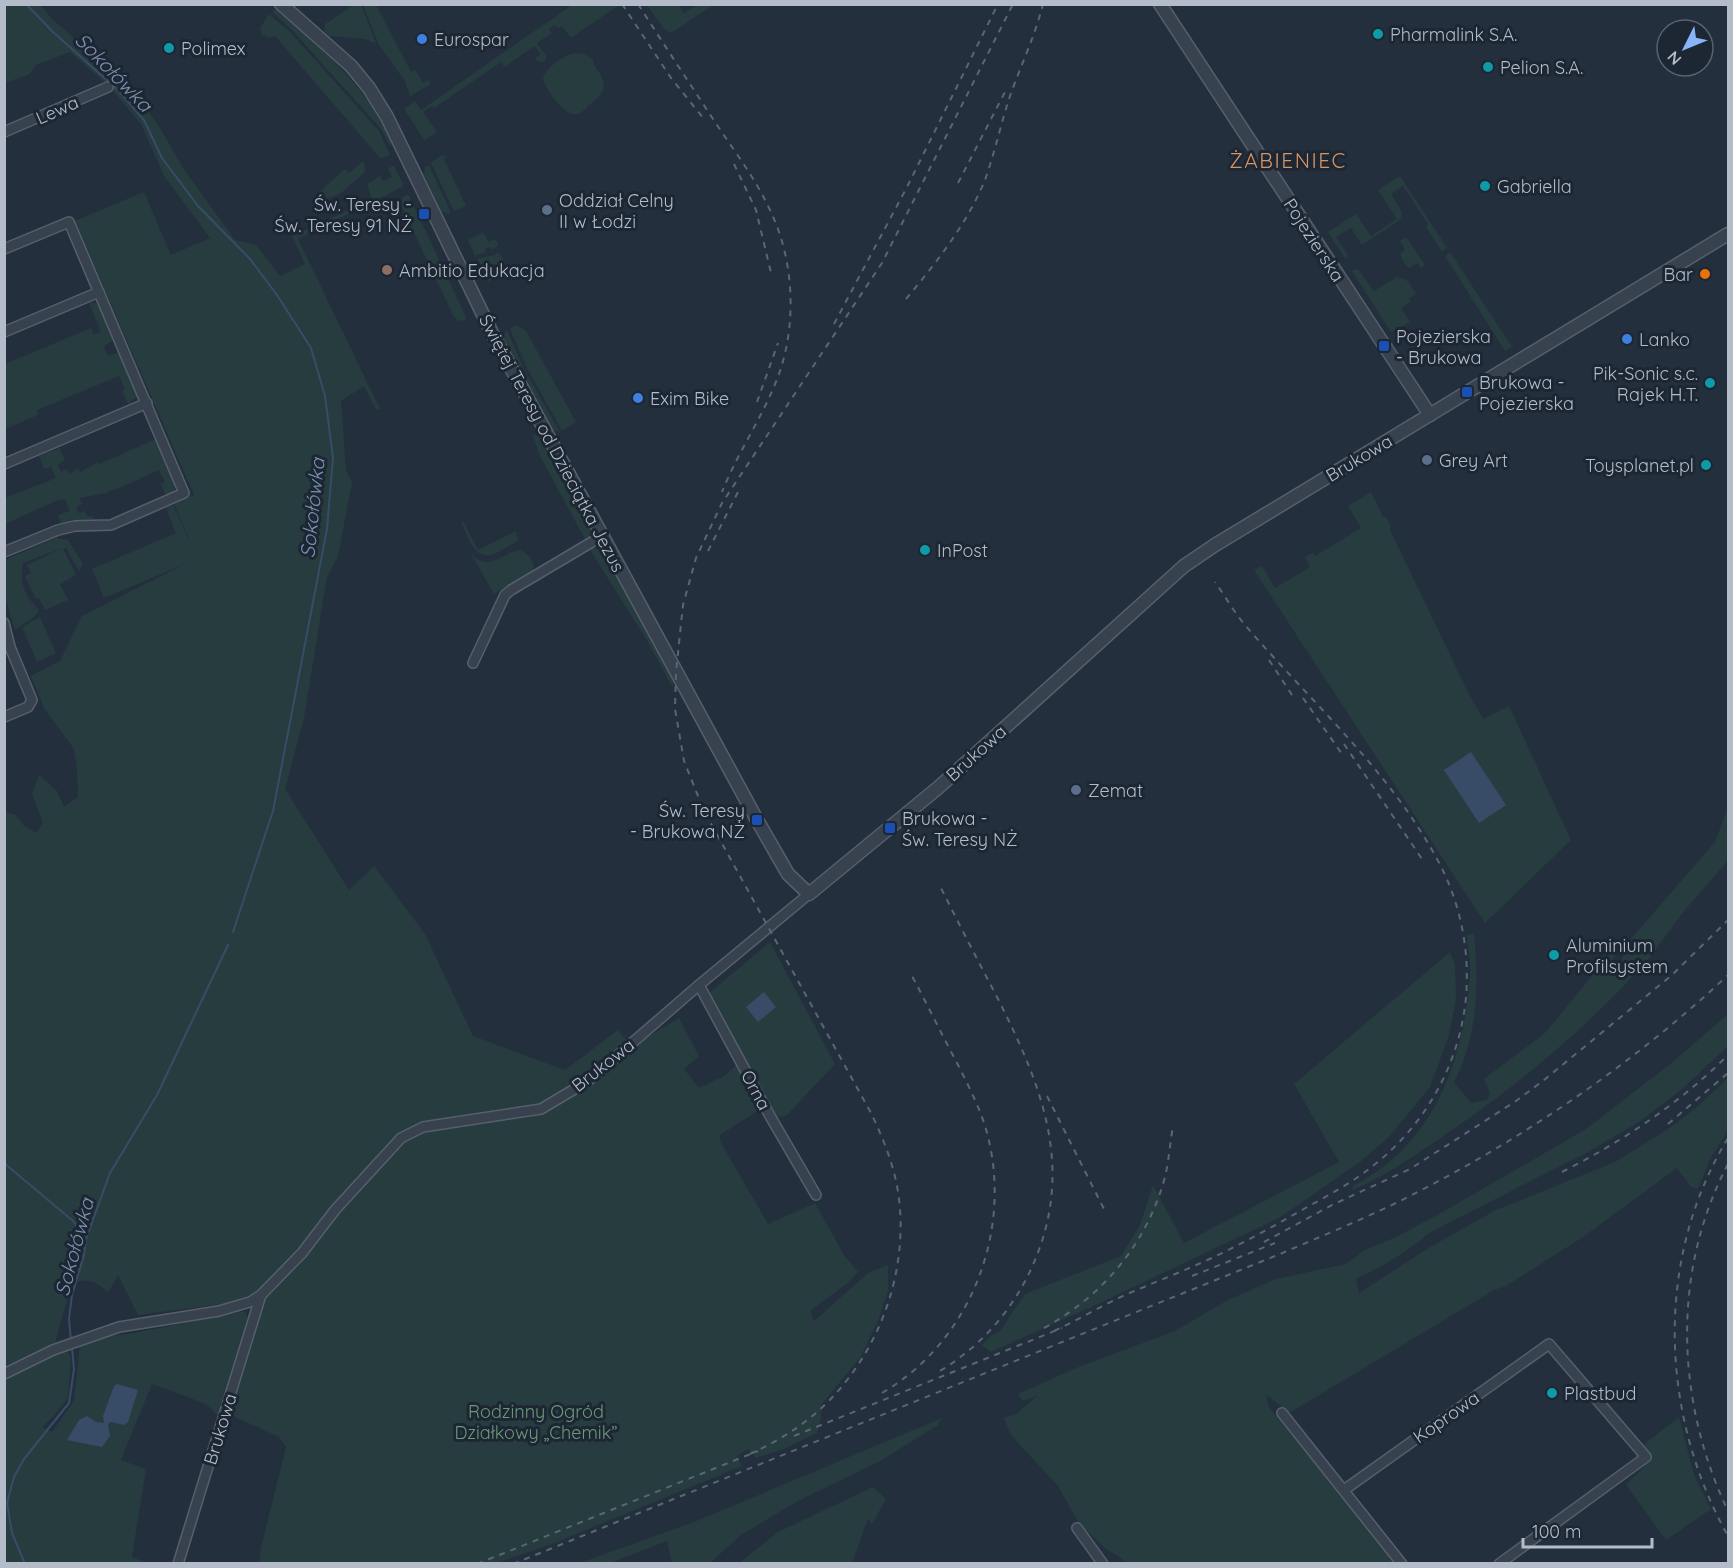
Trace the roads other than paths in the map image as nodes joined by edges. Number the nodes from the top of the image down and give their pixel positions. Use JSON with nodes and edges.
{"nodes":[{"id":1,"x":281,"y":4,"type":"edge"},
{"id":2,"x":1160,"y":4,"type":"edge"},
{"id":3,"x":108,"y":87,"type":"dead end"},
{"id":4,"x":4,"y":132,"type":"edge"},
{"id":5,"x":1728,"y":234,"type":"edge"},
{"id":6,"x":4,"y":249,"type":"edge"},
{"id":7,"x":99,"y":292,"type":"junction"},
{"id":8,"x":4,"y":332,"type":"edge"},
{"id":9,"x":147,"y":403,"type":"junction"},
{"id":10,"x":1430,"y":415,"type":"junction"},
{"id":11,"x":4,"y":464,"type":"edge"},
{"id":12,"x":602,"y":536,"type":"junction"},
{"id":13,"x":4,"y":552,"type":"edge"},
{"id":14,"x":4,"y":623,"type":"edge"},
{"id":15,"x":473,"y":663,"type":"dead end"},
{"id":16,"x":4,"y":717,"type":"edge"},
{"id":17,"x":809,"y":894,"type":"junction"},
{"id":18,"x":699,"y":985,"type":"junction"},
{"id":19,"x":816,"y":1195,"type":"dead end"},
{"id":20,"x":261,"y":1295,"type":"junction"},
{"id":21,"x":4,"y":1374,"type":"edge"},
{"id":22,"x":1282,"y":1413,"type":"dead end"},
{"id":23,"x":1344,"y":1490,"type":"junction"},
{"id":24,"x":1077,"y":1528,"type":"dead end"},
{"id":25,"x":178,"y":1563,"type":"edge"},
{"id":26,"x":1103,"y":1563,"type":"edge"},
{"id":27,"x":1402,"y":1563,"type":"edge"},
{"id":28,"x":1499,"y":1563,"type":"edge"}],
"edges":[{"from":1,"to":12,"type":"street","name":"Świętej Teresy od Dzieciątka Jezus"},
{"from":2,"to":10,"type":"street","name":"Pojezierska"},
{"from":3,"to":4,"type":"street","name":"Lewa"},
{"from":5,"to":10,"type":"street","name":"Brukowa"},
{"from":6,"to":7,"type":"street"},
{"from":7,"to":8,"type":"street"},
{"from":7,"to":9,"type":"street"},
{"from":9,"to":11,"type":"street"},
{"from":9,"to":13,"type":"street"},
{"from":10,"to":17,"type":"street","name":"Brukowa"},
{"from":12,"to":15,"type":"street"},
{"from":12,"to":17,"type":"street","name":"Świętej Teresy od Dzieciątka Jezus"},
{"from":14,"to":16,"type":"street"},
{"from":17,"to":18,"type":"street","name":"Brukowa"},
{"from":18,"to":19,"type":"street","name":"Orna"},
{"from":18,"to":20,"type":"street","name":"Brukowa"},
{"from":20,"to":21,"type":"street","name":"Brukowa"},
{"from":20,"to":25,"type":"street","name":"Brukowa"},
{"from":22,"to":23,"type":"street"},
{"from":23,"to":27,"type":"street"},
{"from":23,"to":28,"type":"street","name":"Koprowa"},
{"from":24,"to":26,"type":"street"}]}
